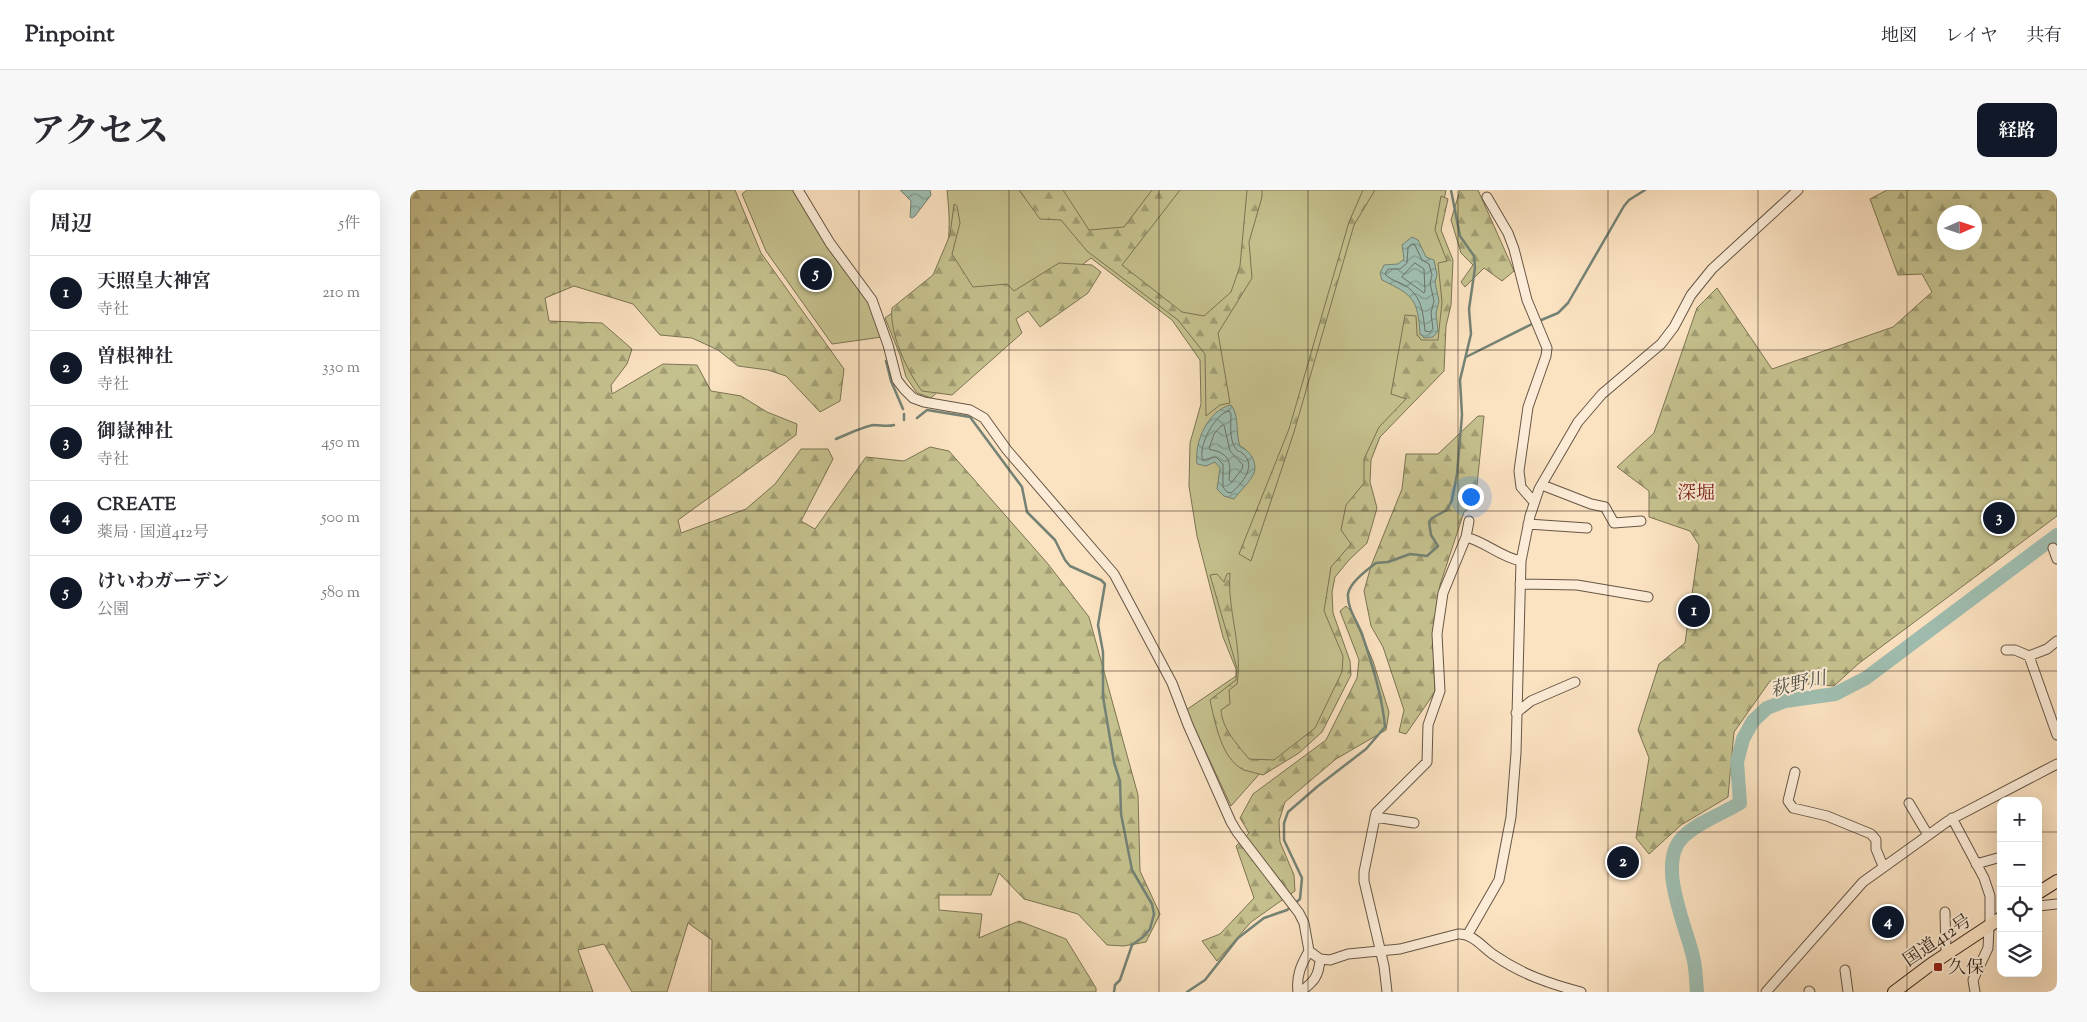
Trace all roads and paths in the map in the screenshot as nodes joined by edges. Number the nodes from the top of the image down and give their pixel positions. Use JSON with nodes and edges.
{"nodes":[{"id":1,"x":798,"y":190,"type":"edge"},
{"id":2,"x":1798,"y":190,"type":"edge"},
{"id":3,"x":1487,"y":197,"type":"dead end"},
{"id":4,"x":1542,"y":484,"type":"junction"},
{"id":5,"x":1534,"y":502,"type":"junction"},
{"id":6,"x":1469,"y":521,"type":"dead end"},
{"id":7,"x":1640,"y":521,"type":"dead end"},
{"id":8,"x":1528,"y":524,"type":"junction"},
{"id":9,"x":1587,"y":528,"type":"dead end"},
{"id":10,"x":1466,"y":536,"type":"junction"},
{"id":11,"x":2053,"y":548,"type":"dead end"},
{"id":12,"x":2057,"y":559,"type":"edge"},
{"id":13,"x":1521,"y":560,"type":"junction"},
{"id":14,"x":1520,"y":584,"type":"junction"},
{"id":15,"x":1648,"y":596,"type":"dead end"},
{"id":16,"x":2057,"y":641,"type":"edge"},
{"id":17,"x":2006,"y":650,"type":"dead end"},
{"id":18,"x":2029,"y":656,"type":"junction"},
{"id":19,"x":1576,"y":682,"type":"dead end"},
{"id":20,"x":1516,"y":713,"type":"junction"},
{"id":21,"x":2057,"y":735,"type":"edge"},
{"id":22,"x":2057,"y":764,"type":"edge"},
{"id":23,"x":1795,"y":772,"type":"dead end"},
{"id":24,"x":1909,"y":803,"type":"dead end"},
{"id":25,"x":1375,"y":817,"type":"junction"},
{"id":26,"x":1952,"y":818,"type":"junction"},
{"id":27,"x":1414,"y":823,"type":"dead end"},
{"id":28,"x":1928,"y":836,"type":"junction"},
{"id":29,"x":1997,"y":858,"type":"edge"},
{"id":30,"x":1976,"y":864,"type":"junction"},
{"id":31,"x":1883,"y":866,"type":"junction"},
{"id":32,"x":2057,"y":881,"type":"edge"},
{"id":33,"x":2042,"y":891,"type":"edge"},
{"id":34,"x":2057,"y":904,"type":"edge"},
{"id":35,"x":2042,"y":906,"type":"edge"},
{"id":36,"x":1945,"y":912,"type":"dead end"},
{"id":37,"x":1996,"y":921,"type":"edge"},
{"id":38,"x":1468,"y":934,"type":"junction"},
{"id":39,"x":1309,"y":951,"type":"junction"},
{"id":40,"x":1380,"y":952,"type":"junction"},
{"id":41,"x":1946,"y":954,"type":"junction"},
{"id":42,"x":1320,"y":959,"type":"junction"},
{"id":43,"x":1844,"y":970,"type":"dead end"},
{"id":44,"x":1299,"y":992,"type":"edge"},
{"id":45,"x":1387,"y":992,"type":"edge"},
{"id":46,"x":1581,"y":992,"type":"edge"},
{"id":47,"x":1766,"y":992,"type":"edge"},
{"id":48,"x":1848,"y":992,"type":"edge"},
{"id":49,"x":1894,"y":992,"type":"edge"},
{"id":50,"x":1975,"y":992,"type":"edge"}],
"edges":[{"from":1,"to":39,"type":"street"},
{"from":2,"to":4,"type":"street"},
{"from":3,"to":5,"type":"street"},
{"from":4,"to":5,"type":"street"},
{"from":4,"to":7,"type":"street"},
{"from":5,"to":8,"type":"street"},
{"from":6,"to":10,"type":"street"},
{"from":8,"to":9,"type":"street"},
{"from":8,"to":13,"type":"street"},
{"from":10,"to":13,"type":"street"},
{"from":10,"to":25,"type":"street"},
{"from":11,"to":12,"type":"street"},
{"from":13,"to":14,"type":"street"},
{"from":14,"to":15,"type":"street"},
{"from":14,"to":20,"type":"street"},
{"from":16,"to":18,"type":"street"},
{"from":17,"to":18,"type":"street"},
{"from":18,"to":21,"type":"street"},
{"from":19,"to":20,"type":"street"},
{"from":20,"to":38,"type":"street"},
{"from":22,"to":26,"type":"street"},
{"from":23,"to":31,"type":"street"},
{"from":24,"to":28,"type":"street"},
{"from":25,"to":27,"type":"street"},
{"from":25,"to":40,"type":"street"},
{"from":26,"to":28,"type":"street"},
{"from":26,"to":30,"type":"street"},
{"from":28,"to":31,"type":"street"},
{"from":29,"to":30,"type":"street"},
{"from":30,"to":37,"type":"street"},
{"from":31,"to":47,"type":"street"},
{"from":32,"to":33,"type":"highway"},
{"from":34,"to":35,"type":"street"},
{"from":36,"to":41,"type":"street"},
{"from":37,"to":41,"type":"highway","name":"国道412号"},
{"from":37,"to":50,"type":"street"},
{"from":38,"to":40,"type":"street"},
{"from":38,"to":46,"type":"street"},
{"from":39,"to":42,"type":"street"},
{"from":39,"to":44,"type":"street"},
{"from":40,"to":42,"type":"street"},
{"from":40,"to":45,"type":"street"},
{"from":41,"to":49,"type":"highway","name":"国道412号"},
{"from":42,"to":44,"type":"street"},
{"from":43,"to":48,"type":"street"}]}
